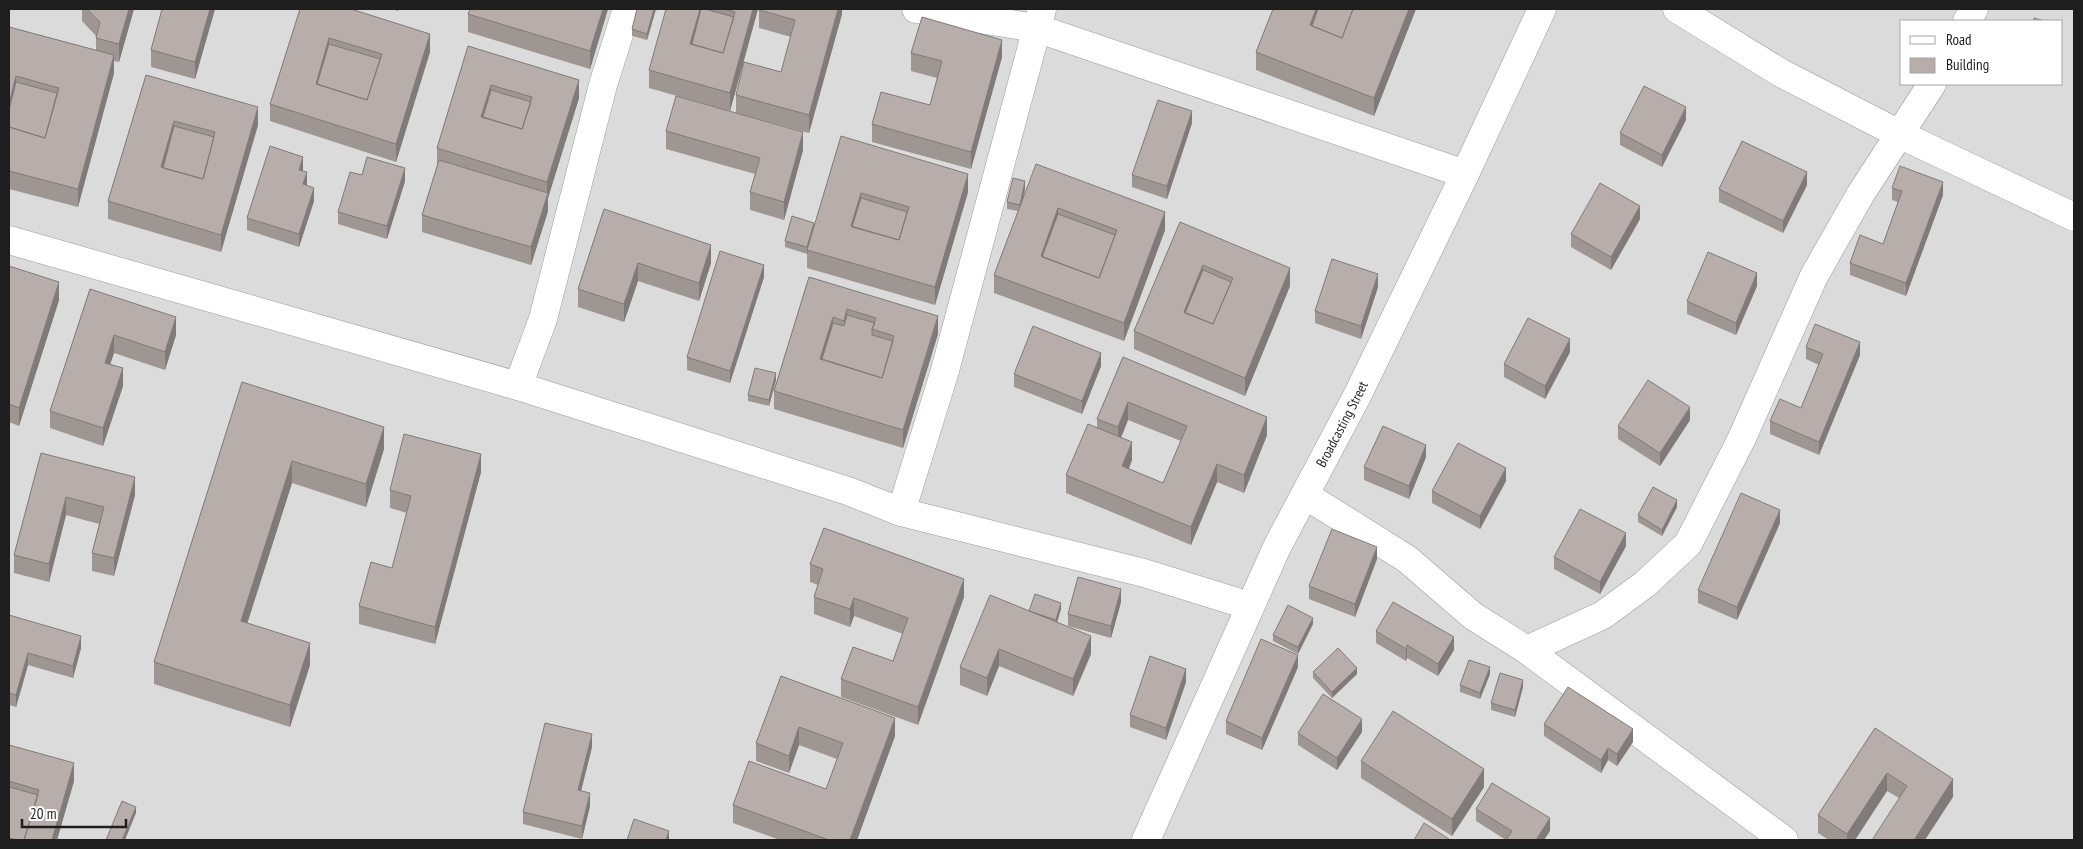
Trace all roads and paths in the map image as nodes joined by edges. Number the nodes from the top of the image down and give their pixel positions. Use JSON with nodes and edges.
{"nodes":[{"id":1,"x":627,"y":9,"type":"edge"},
{"id":2,"x":916,"y":9,"type":"edge"},
{"id":3,"x":1542,"y":9,"type":"edge"},
{"id":4,"x":1677,"y":9,"type":"edge"},
{"id":5,"x":1974,"y":9,"type":"edge"},
{"id":6,"x":1039,"y":19,"type":"edge"},
{"id":7,"x":1968,"y":20,"type":"edge"},
{"id":8,"x":1931,"y":85,"type":"edge"},
{"id":9,"x":1899,"y":134,"type":"junction"},
{"id":10,"x":1465,"y":174,"type":"junction"},
{"id":11,"x":2074,"y":217,"type":"edge"},
{"id":12,"x":9,"y":240,"type":"edge"},
{"id":13,"x":518,"y":386,"type":"junction"},
{"id":14,"x":1305,"y":495,"type":"junction"},
{"id":15,"x":901,"y":512,"type":"junction"},
{"id":16,"x":1250,"y":606,"type":"junction"},
{"id":17,"x":1527,"y":650,"type":"junction"},
{"id":18,"x":1146,"y":840,"type":"edge"},
{"id":19,"x":1784,"y":840,"type":"edge"}],
"edges":[{"from":1,"to":13,"type":"street"},
{"from":2,"to":6,"type":"street"},
{"from":3,"to":10,"type":"street","name":"Broadcasting Street"},
{"from":4,"to":9,"type":"street"},
{"from":5,"to":7,"type":"street"},
{"from":6,"to":10,"type":"street"},
{"from":6,"to":15,"type":"street"},
{"from":8,"to":9,"type":"street"},
{"from":9,"to":11,"type":"street"},
{"from":9,"to":17,"type":"street"},
{"from":10,"to":14,"type":"street","name":"Broadcasting Street"},
{"from":12,"to":13,"type":"street"},
{"from":13,"to":15,"type":"street"},
{"from":14,"to":16,"type":"street","name":"Broadcasting Street"},
{"from":14,"to":17,"type":"street"},
{"from":15,"to":16,"type":"street"},
{"from":16,"to":18,"type":"street","name":"Broadcasting Street"},
{"from":17,"to":19,"type":"street"}]}
